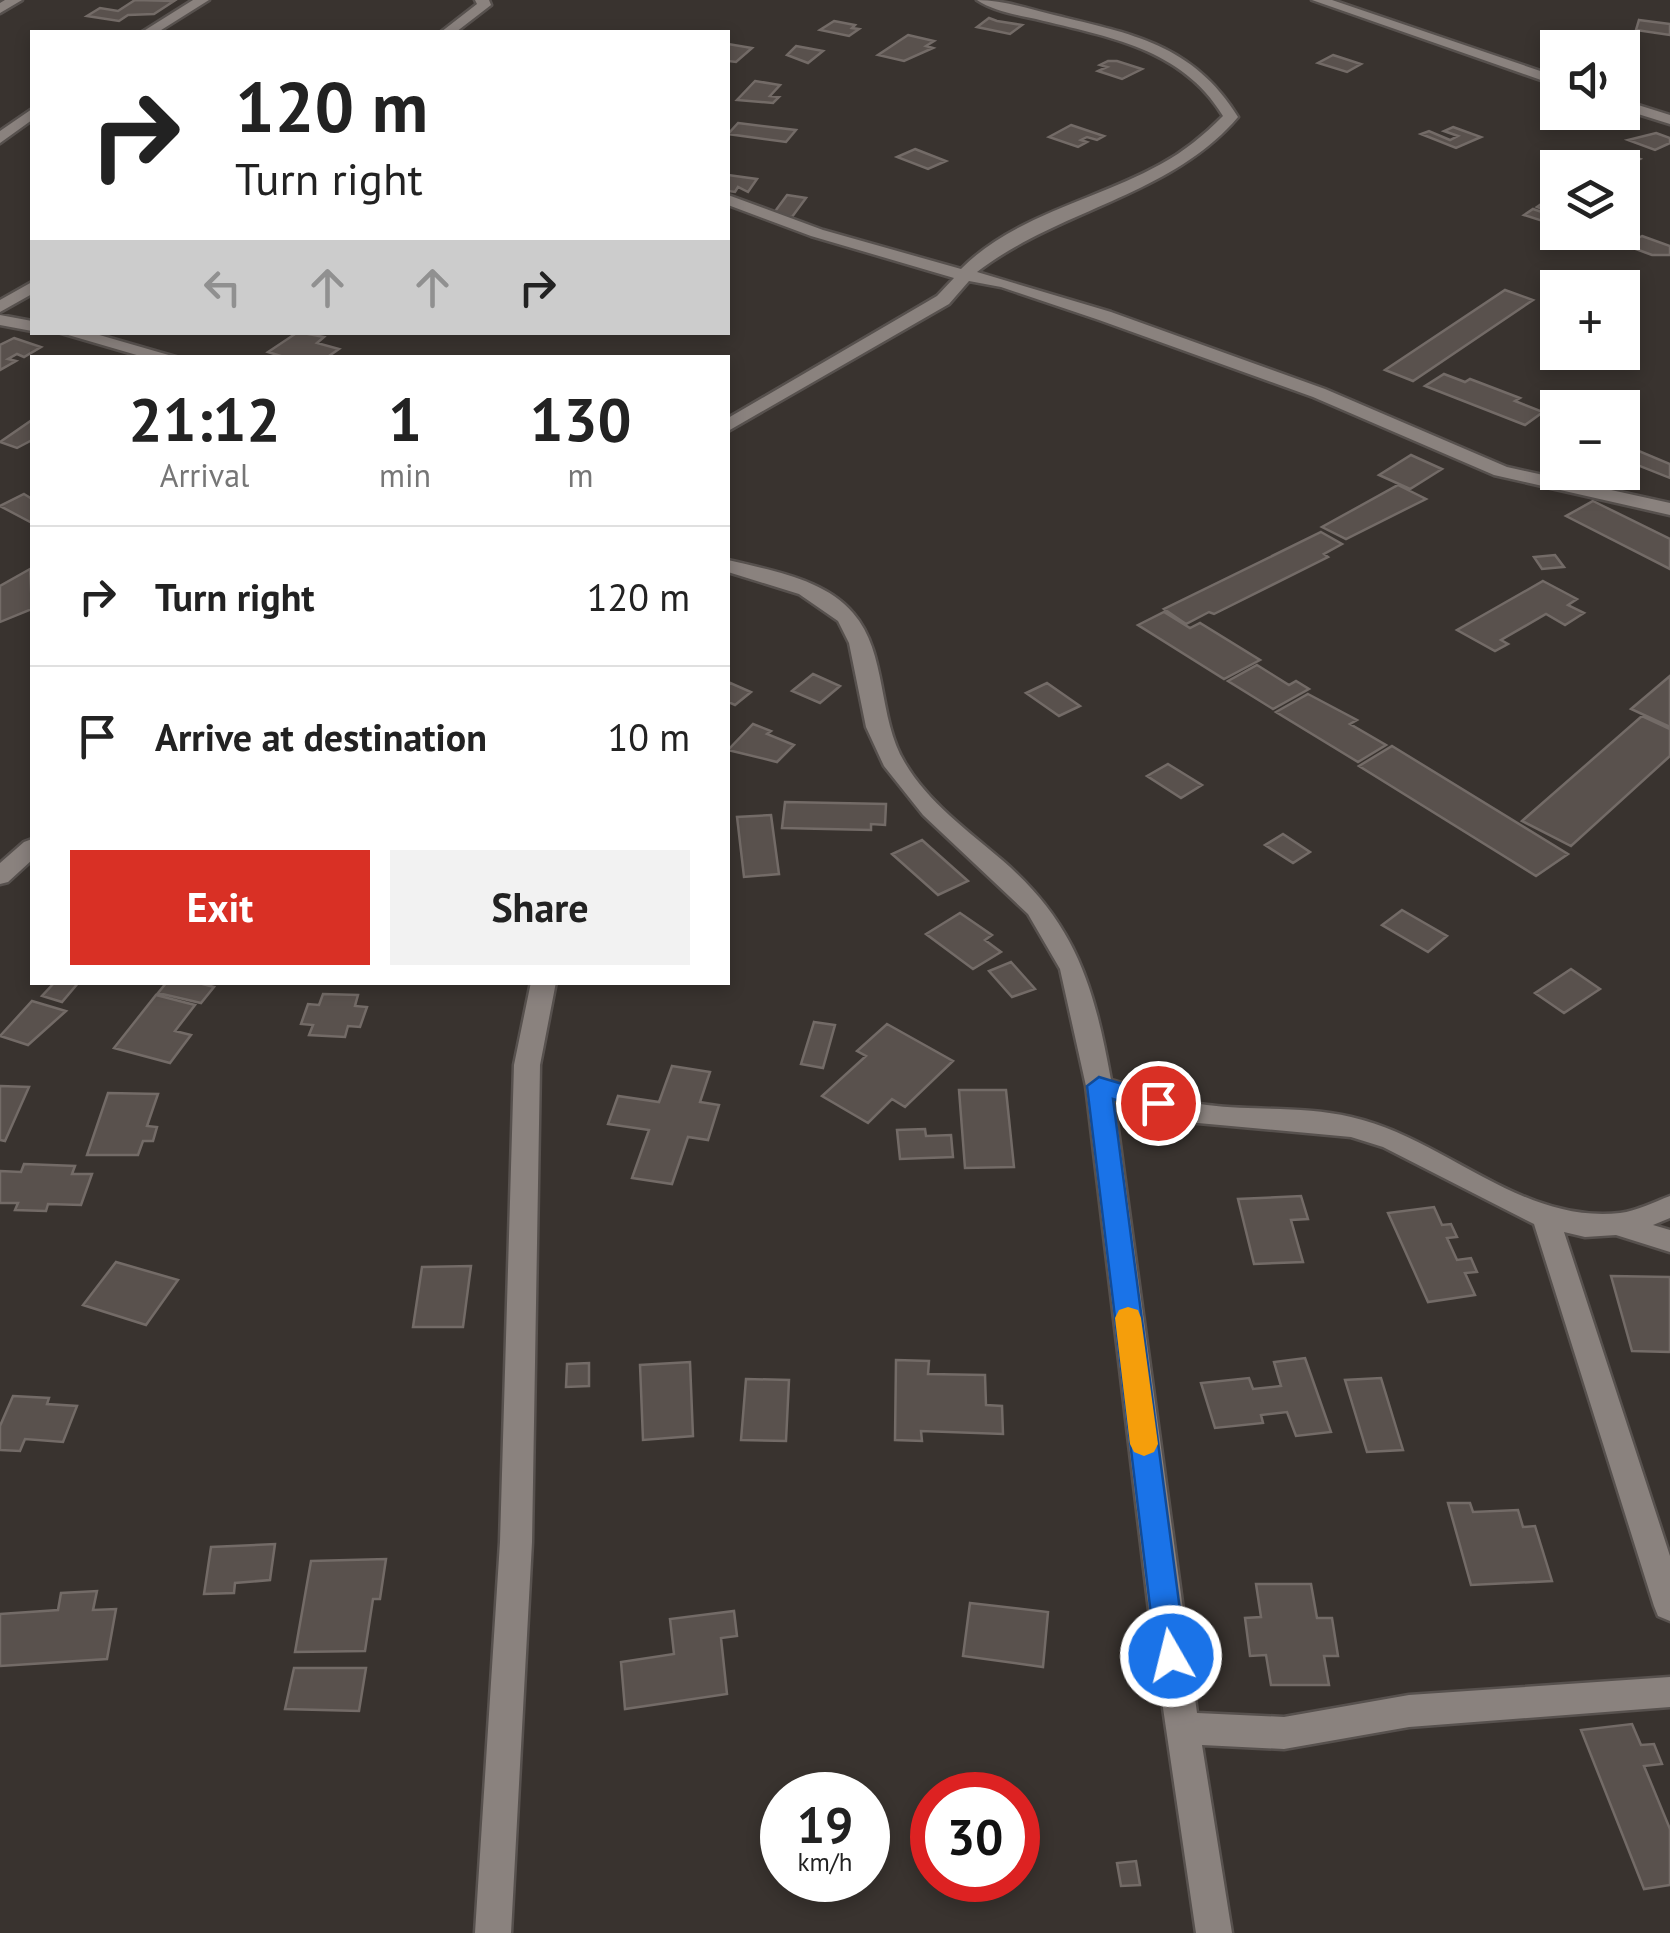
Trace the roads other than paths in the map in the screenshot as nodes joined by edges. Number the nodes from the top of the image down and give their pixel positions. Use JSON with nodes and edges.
{"nodes":[{"id":1,"x":15,"y":0,"type":"edge"},
{"id":2,"x":202,"y":0,"type":"edge"},
{"id":3,"x":482,"y":0,"type":"edge"},
{"id":4,"x":984,"y":0,"type":"edge"},
{"id":5,"x":1318,"y":0,"type":"edge"},
{"id":6,"x":0,"y":10,"type":"edge"},
{"id":7,"x":152,"y":30,"type":"edge"},
{"id":8,"x":451,"y":30,"type":"edge"},
{"id":9,"x":1540,"y":76,"type":"edge"},
{"id":10,"x":1640,"y":110,"type":"edge"},
{"id":11,"x":30,"y":115,"type":"edge"},
{"id":12,"x":1670,"y":120,"type":"edge"},
{"id":13,"x":0,"y":138,"type":"edge"},
{"id":14,"x":730,"y":201,"type":"edge"},
{"id":15,"x":960,"y":274,"type":"junction"},
{"id":16,"x":30,"y":287,"type":"edge"},
{"id":17,"x":0,"y":307,"type":"edge"},
{"id":18,"x":0,"y":320,"type":"edge"},
{"id":19,"x":30,"y":326,"type":"edge"},
{"id":20,"x":80,"y":335,"type":"edge"},
{"id":21,"x":124,"y":335,"type":"edge"},
{"id":22,"x":111,"y":342,"type":"junction"},
{"id":23,"x":159,"y":355,"type":"edge"},
{"id":24,"x":730,"y":425,"type":"edge"},
{"id":25,"x":1670,"y":509,"type":"edge"},
{"id":26,"x":730,"y":567,"type":"edge"},
{"id":27,"x":30,"y":849,"type":"edge"},
{"id":28,"x":0,"y":876,"type":"edge"},
{"id":29,"x":543,"y":985,"type":"edge"},
{"id":30,"x":1099,"y":1086,"type":"junction"},
{"id":31,"x":1670,"y":1207,"type":"edge"},
{"id":32,"x":1546,"y":1219,"type":"junction"},
{"id":33,"x":1619,"y":1225,"type":"junction"},
{"id":34,"x":1670,"y":1241,"type":"edge"},
{"id":35,"x":1670,"y":1606,"type":"edge"},
{"id":36,"x":1670,"y":1692,"type":"edge"},
{"id":37,"x":1182,"y":1728,"type":"junction"},
{"id":38,"x":492,"y":1933,"type":"edge"},
{"id":39,"x":1214,"y":1933,"type":"edge"}],
"edges":[{"from":1,"to":6,"type":"street"},
{"from":2,"to":7,"type":"street"},
{"from":3,"to":8,"type":"street"},
{"from":4,"to":15,"type":"street"},
{"from":5,"to":9,"type":"street"},
{"from":10,"to":12,"type":"street"},
{"from":11,"to":13,"type":"street"},
{"from":14,"to":15,"type":"street"},
{"from":15,"to":24,"type":"street"},
{"from":15,"to":25,"type":"street"},
{"from":16,"to":17,"type":"street"},
{"from":18,"to":19,"type":"street"},
{"from":20,"to":22,"type":"street"},
{"from":21,"to":22,"type":"street"},
{"from":22,"to":23,"type":"street"},
{"from":26,"to":30,"type":"street"},
{"from":27,"to":28,"type":"street"},
{"from":29,"to":38,"type":"street"},
{"from":30,"to":32,"type":"street"},
{"from":30,"to":37,"type":"street"},
{"from":31,"to":33,"type":"street"},
{"from":32,"to":33,"type":"street"},
{"from":32,"to":35,"type":"street"},
{"from":33,"to":34,"type":"street"},
{"from":36,"to":37,"type":"street"},
{"from":37,"to":39,"type":"street"}]}
